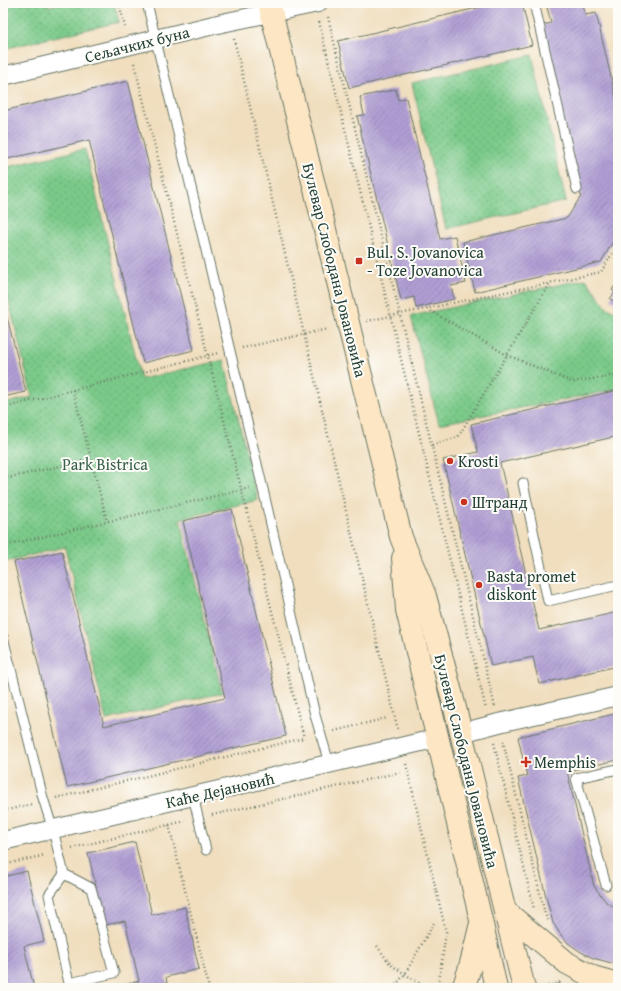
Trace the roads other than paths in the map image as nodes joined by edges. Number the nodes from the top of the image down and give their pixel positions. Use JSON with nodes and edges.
{"nodes":[{"id":1,"x":147,"y":3,"type":"edge"},
{"id":2,"x":534,"y":3,"type":"edge"},
{"id":3,"x":320,"y":6,"type":"edge"},
{"id":4,"x":270,"y":8,"type":"edge"},
{"id":5,"x":155,"y":39,"type":"junction"},
{"id":6,"x":3,"y":76,"type":"edge"},
{"id":7,"x":577,"y":189,"type":"dead end"},
{"id":8,"x":523,"y":484,"type":"dead end"},
{"id":9,"x":401,"y":537,"type":"junction"},
{"id":10,"x":618,"y":586,"type":"edge"},
{"id":11,"x":3,"y":637,"type":"edge"},
{"id":12,"x":618,"y":696,"type":"edge"},
{"id":13,"x":461,"y":733,"type":"junction"},
{"id":14,"x":438,"y":738,"type":"junction"},
{"id":15,"x":329,"y":764,"type":"junction"},
{"id":16,"x":618,"y":769,"type":"edge"},
{"id":17,"x":193,"y":796,"type":"junction"},
{"id":18,"x":53,"y":830,"type":"junction"},
{"id":19,"x":3,"y":842,"type":"edge"},
{"id":20,"x":206,"y":850,"type":"dead end"},
{"id":21,"x":64,"y":874,"type":"junction"},
{"id":22,"x":606,"y":885,"type":"dead end"},
{"id":23,"x":505,"y":911,"type":"junction"},
{"id":24,"x":481,"y":920,"type":"junction"},
{"id":25,"x":618,"y":984,"type":"edge"},
{"id":26,"x":463,"y":988,"type":"edge"},
{"id":27,"x":496,"y":988,"type":"edge"},
{"id":28,"x":524,"y":988,"type":"edge"}],
"edges":[{"from":1,"to":5,"type":"lane"},
{"from":2,"to":7,"type":"lane"},
{"from":3,"to":4,"type":"street","name":"Сељачких буна"},
{"from":4,"to":5,"type":"street","name":"Сељачких буна"},
{"from":4,"to":9,"type":"street","name":"Булевар Слободана Јовановића"},
{"from":5,"to":6,"type":"street","name":"Сељачких буна"},
{"from":5,"to":15,"type":"lane"},
{"from":8,"to":10,"type":"lane"},
{"from":9,"to":13,"type":"street","name":"Булевар Слободана Јовановића"},
{"from":9,"to":14,"type":"street","name":"Булевар Слободана Јовановића"},
{"from":11,"to":18,"type":"lane"},
{"from":12,"to":13,"type":"street"},
{"from":13,"to":23,"type":"street","name":"Булевар Слободана Јовановића"},
{"from":14,"to":15,"type":"street","name":"Каће Дејановић"},
{"from":14,"to":24,"type":"street","name":"Булевар Слободана Јовановића"},
{"from":15,"to":17,"type":"street","name":"Каће Дејановић"},
{"from":16,"to":22,"type":"lane"},
{"from":17,"to":18,"type":"street","name":"Каће Дејановић"},
{"from":17,"to":20,"type":"lane"},
{"from":18,"to":19,"type":"street","name":"Каће Дејановић"},
{"from":18,"to":21,"type":"lane"},
{"from":21,"to":21,"type":"lane"},
{"from":23,"to":25,"type":"street"},
{"from":23,"to":28,"type":"street","name":"Булевар Слободана Јовановића"},
{"from":24,"to":26,"type":"street"},
{"from":24,"to":27,"type":"street","name":"Булевар Слободана Јовановића"}]}
